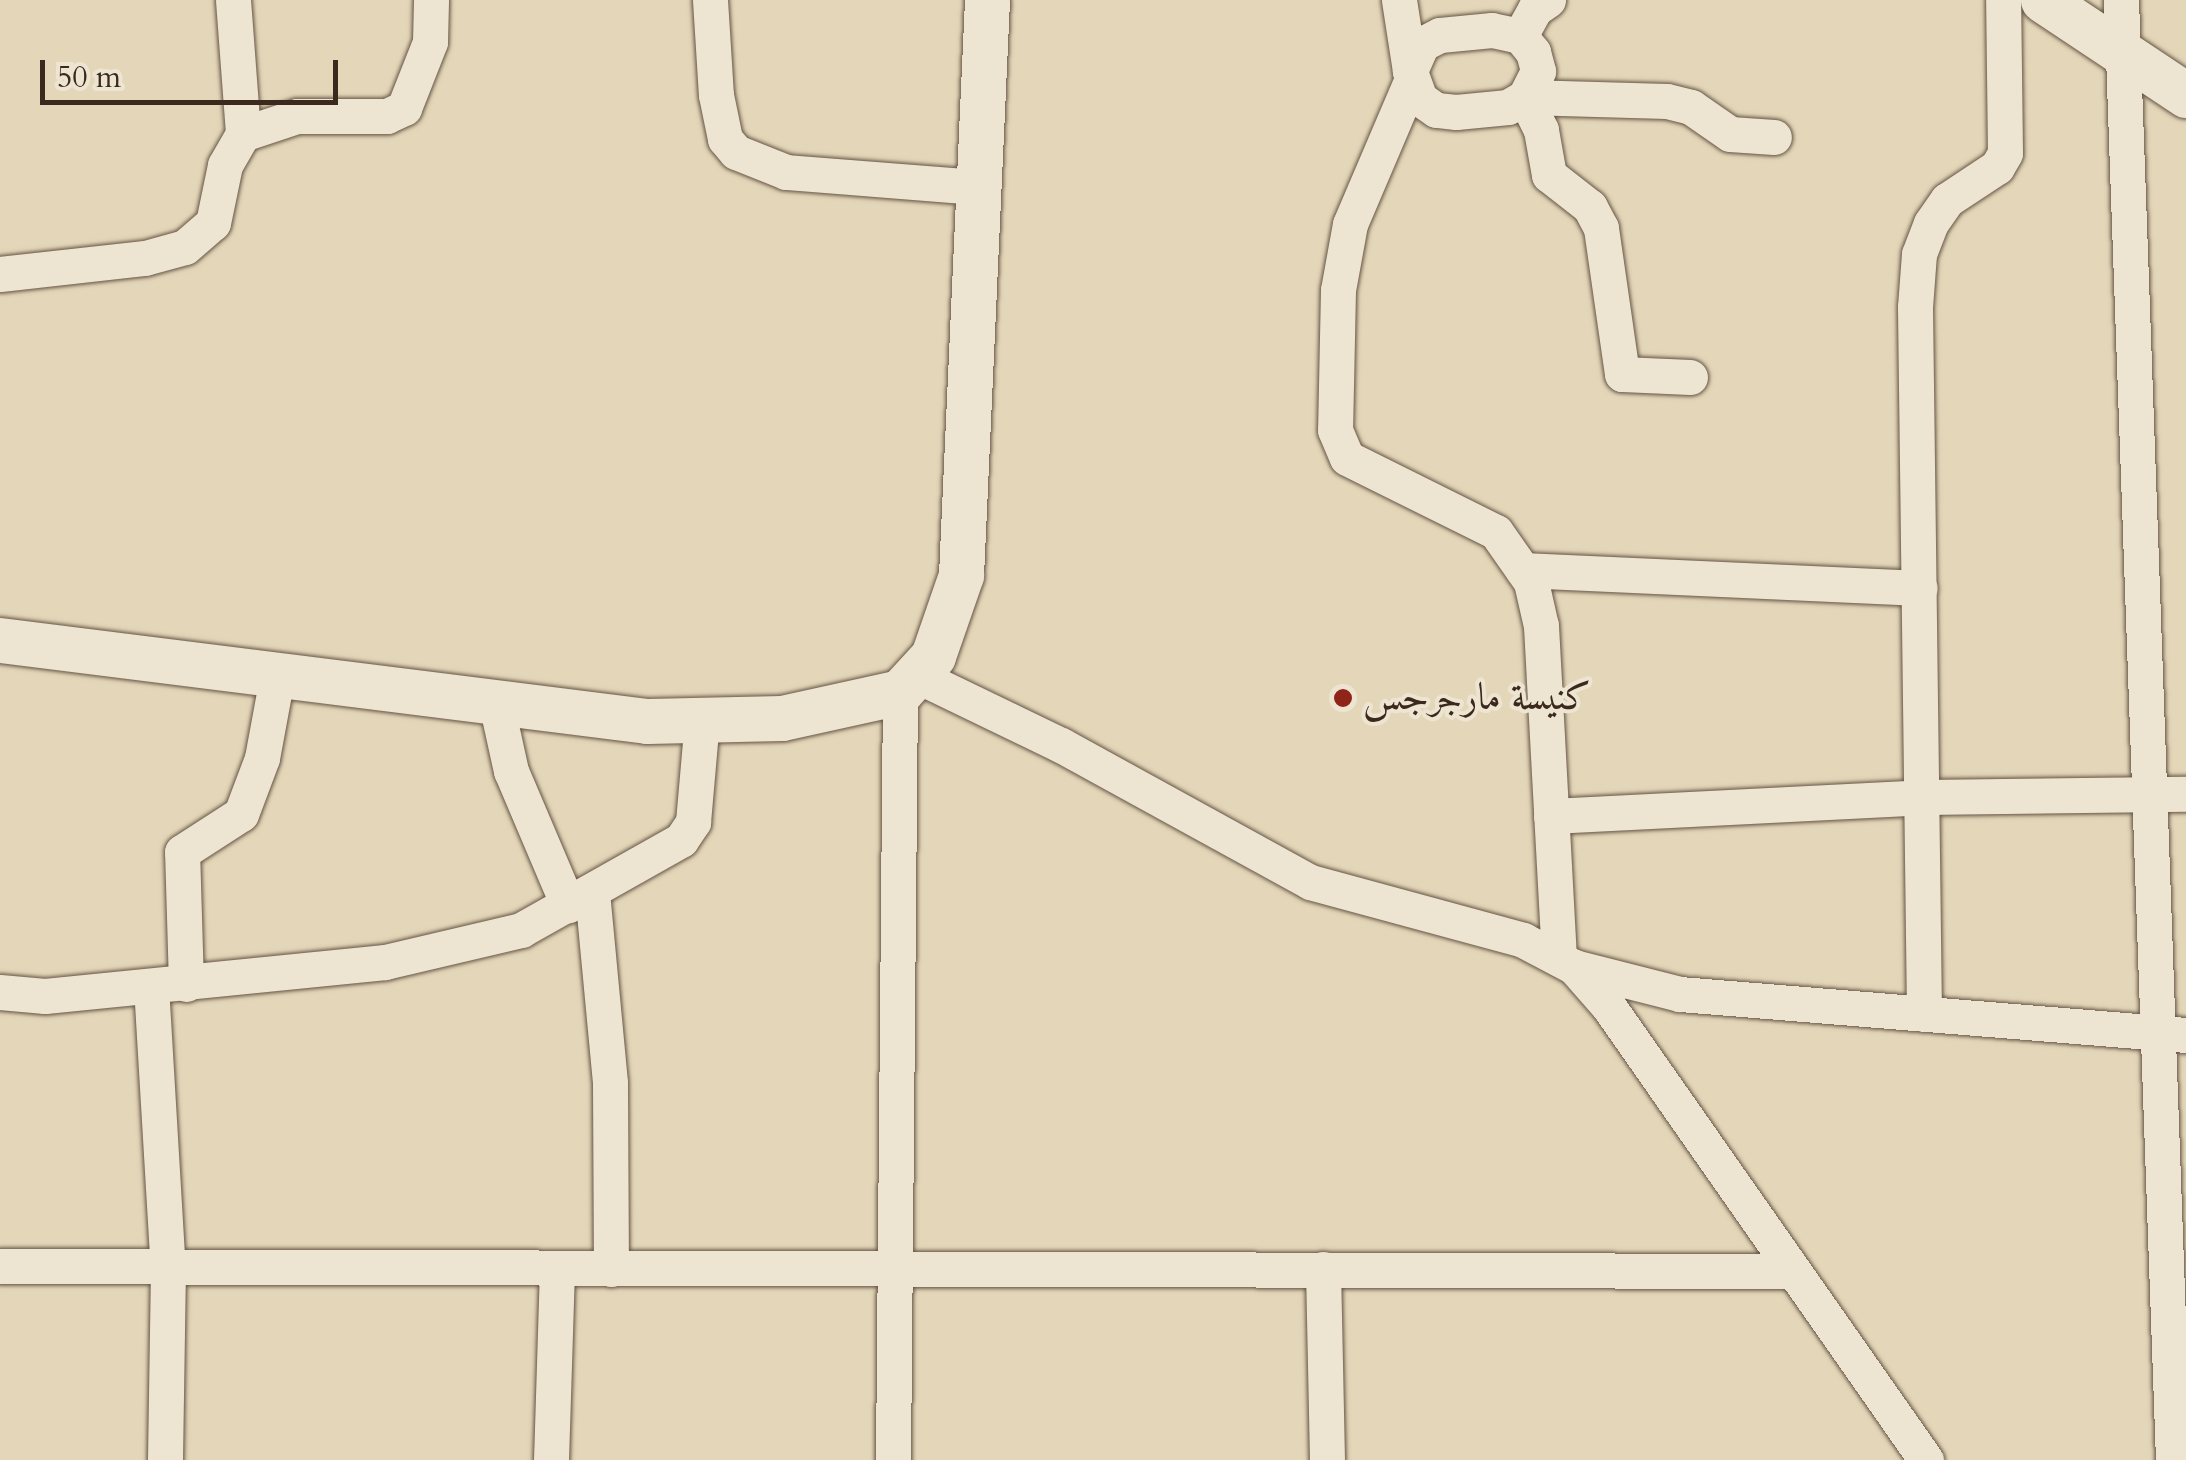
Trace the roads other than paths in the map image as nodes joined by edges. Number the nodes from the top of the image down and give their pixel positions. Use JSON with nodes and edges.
{"nodes":[{"id":1,"x":233,"y":0,"type":"edge"},
{"id":2,"x":431,"y":0,"type":"edge"},
{"id":3,"x":710,"y":0,"type":"edge"},
{"id":4,"x":987,"y":0,"type":"edge"},
{"id":5,"x":1399,"y":0,"type":"edge"},
{"id":6,"x":1548,"y":0,"type":"edge"},
{"id":7,"x":2003,"y":0,"type":"edge"},
{"id":8,"x":2043,"y":0,"type":"edge"},
{"id":9,"x":2121,"y":0,"type":"edge"},
{"id":10,"x":1520,"y":36,"type":"junction"},
{"id":11,"x":2124,"y":58,"type":"junction"},
{"id":12,"x":1411,"y":76,"type":"junction"},
{"id":13,"x":2186,"y":95,"type":"edge"},
{"id":14,"x":1526,"y":97,"type":"junction"},
{"id":15,"x":243,"y":134,"type":"junction"},
{"id":16,"x":1774,"y":137,"type":"dead end"},
{"id":17,"x":978,"y":187,"type":"junction"},
{"id":18,"x":0,"y":274,"type":"edge"},
{"id":19,"x":1690,"y":376,"type":"dead end"},
{"id":20,"x":1523,"y":570,"type":"junction"},
{"id":21,"x":1920,"y":588,"type":"junction"},
{"id":22,"x":0,"y":640,"type":"edge"},
{"id":23,"x":277,"y":677,"type":"junction"},
{"id":24,"x":908,"y":684,"type":"junction"},
{"id":25,"x":496,"y":703,"type":"junction"},
{"id":26,"x":702,"y":720,"type":"junction"},
{"id":27,"x":2149,"y":794,"type":"junction"},
{"id":28,"x":2186,"y":794,"type":"edge"},
{"id":29,"x":1923,"y":796,"type":"junction"},
{"id":30,"x":1551,"y":816,"type":"junction"},
{"id":31,"x":580,"y":898,"type":"junction"},
{"id":32,"x":1567,"y":963,"type":"junction"},
{"id":33,"x":186,"y":984,"type":"junction"},
{"id":34,"x":151,"y":986,"type":"junction"},
{"id":35,"x":0,"y":992,"type":"edge"},
{"id":36,"x":1924,"y":1014,"type":"junction"},
{"id":37,"x":2172,"y":1035,"type":"edge"},
{"id":38,"x":0,"y":1266,"type":"edge"},
{"id":39,"x":168,"y":1268,"type":"junction"},
{"id":40,"x":557,"y":1269,"type":"junction"},
{"id":41,"x":611,"y":1269,"type":"junction"},
{"id":42,"x":1322,"y":1269,"type":"junction"},
{"id":43,"x":896,"y":1270,"type":"junction"},
{"id":44,"x":1793,"y":1270,"type":"junction"},
{"id":45,"x":165,"y":1460,"type":"edge"},
{"id":46,"x":551,"y":1460,"type":"edge"},
{"id":47,"x":892,"y":1460,"type":"edge"},
{"id":48,"x":1328,"y":1460,"type":"edge"},
{"id":49,"x":1926,"y":1460,"type":"edge"},
{"id":50,"x":2174,"y":1460,"type":"edge"}],
"edges":[{"from":1,"to":15,"type":"street"},
{"from":2,"to":15,"type":"street"},
{"from":3,"to":17,"type":"street"},
{"from":4,"to":17,"type":"street"},
{"from":5,"to":12,"type":"street"},
{"from":6,"to":10,"type":"street"},
{"from":7,"to":21,"type":"street"},
{"from":8,"to":11,"type":"street"},
{"from":9,"to":11,"type":"street"},
{"from":10,"to":12,"type":"street"},
{"from":10,"to":14,"type":"street"},
{"from":11,"to":13,"type":"street"},
{"from":11,"to":27,"type":"street"},
{"from":12,"to":14,"type":"street"},
{"from":12,"to":20,"type":"street"},
{"from":14,"to":16,"type":"street"},
{"from":14,"to":19,"type":"street"},
{"from":15,"to":18,"type":"street"},
{"from":17,"to":24,"type":"street"},
{"from":20,"to":21,"type":"street"},
{"from":20,"to":30,"type":"street"},
{"from":21,"to":29,"type":"street"},
{"from":22,"to":23,"type":"street"},
{"from":23,"to":25,"type":"street"},
{"from":23,"to":33,"type":"street"},
{"from":24,"to":26,"type":"street"},
{"from":24,"to":32,"type":"street"},
{"from":24,"to":43,"type":"street"},
{"from":25,"to":26,"type":"street"},
{"from":25,"to":31,"type":"street"},
{"from":26,"to":31,"type":"street"},
{"from":27,"to":28,"type":"street"},
{"from":27,"to":29,"type":"street"},
{"from":27,"to":37,"type":"street"},
{"from":29,"to":30,"type":"street"},
{"from":29,"to":36,"type":"street"},
{"from":30,"to":32,"type":"street"},
{"from":31,"to":33,"type":"street"},
{"from":31,"to":41,"type":"street"},
{"from":32,"to":36,"type":"street"},
{"from":32,"to":44,"type":"street"},
{"from":33,"to":34,"type":"street"},
{"from":34,"to":35,"type":"street"},
{"from":34,"to":39,"type":"street"},
{"from":36,"to":37,"type":"street"},
{"from":37,"to":50,"type":"street"},
{"from":38,"to":39,"type":"street"},
{"from":39,"to":40,"type":"street"},
{"from":39,"to":45,"type":"street"},
{"from":40,"to":41,"type":"street"},
{"from":40,"to":46,"type":"street"},
{"from":41,"to":43,"type":"street"},
{"from":42,"to":43,"type":"street"},
{"from":42,"to":44,"type":"street"},
{"from":42,"to":48,"type":"street"},
{"from":43,"to":47,"type":"street"},
{"from":44,"to":49,"type":"street"}]}
